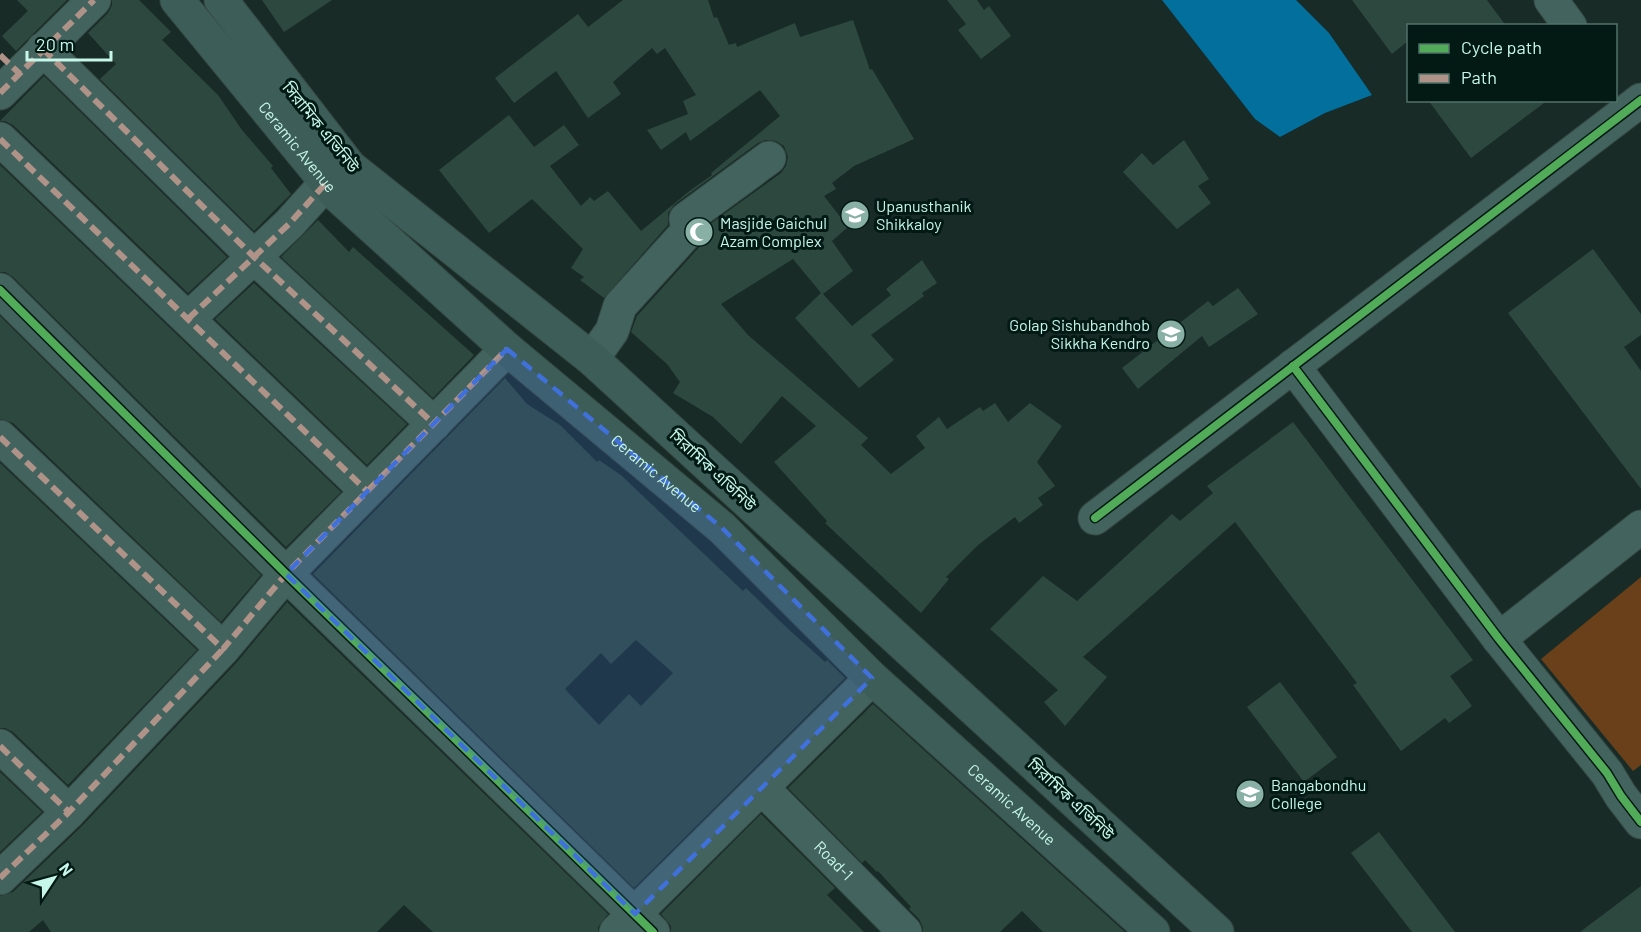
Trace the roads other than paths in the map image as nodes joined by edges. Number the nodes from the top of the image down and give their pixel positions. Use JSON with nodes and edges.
{"nodes":[{"id":1,"x":94,"y":0,"type":"edge"},
{"id":2,"x":177,"y":0,"type":"edge"},
{"id":3,"x":221,"y":0,"type":"edge"},
{"id":4,"x":1551,"y":0,"type":"edge"},
{"id":5,"x":1569,"y":24,"type":"edge"},
{"id":6,"x":43,"y":49,"type":"junction"},
{"id":7,"x":7,"y":74,"type":"edge"},
{"id":8,"x":1630,"y":97,"type":"edge"},
{"id":9,"x":0,"y":139,"type":"edge"},
{"id":10,"x":769,"y":158,"type":"dead end"},
{"id":11,"x":326,"y":183,"type":"junction"},
{"id":12,"x":254,"y":257,"type":"junction"},
{"id":13,"x":0,"y":290,"type":"edge"},
{"id":14,"x":188,"y":319,"type":"junction"},
{"id":15,"x":507,"y":349,"type":"junction"},
{"id":16,"x":592,"y":359,"type":"junction"},
{"id":17,"x":1293,"y":366,"type":"junction"},
{"id":18,"x":434,"y":424,"type":"junction"},
{"id":19,"x":0,"y":437,"type":"edge"},
{"id":20,"x":367,"y":491,"type":"junction"},
{"id":21,"x":1095,"y":518,"type":"dead end"},
{"id":22,"x":1641,"y":527,"type":"edge"},
{"id":23,"x":286,"y":574,"type":"junction"},
{"id":24,"x":1499,"y":639,"type":"junction"},
{"id":25,"x":222,"y":649,"type":"junction"},
{"id":26,"x":872,"y":678,"type":"junction"},
{"id":27,"x":0,"y":746,"type":"edge"},
{"id":28,"x":762,"y":788,"type":"junction"},
{"id":29,"x":69,"y":812,"type":"junction"},
{"id":30,"x":1639,"y":814,"type":"edge"},
{"id":31,"x":0,"y":878,"type":"edge"},
{"id":32,"x":635,"y":926,"type":"edge"},
{"id":33,"x":905,"y":932,"type":"edge"},
{"id":34,"x":1153,"y":932,"type":"edge"},
{"id":35,"x":1217,"y":932,"type":"edge"}],
"edges":[{"from":1,"to":6,"type":"street"},
{"from":2,"to":11,"type":"main road","name":"Ceramic Avenue"},
{"from":3,"to":16,"type":"main road","name":"সিরামিক এভিনিউ"},
{"from":4,"to":5,"type":"street"},
{"from":6,"to":7,"type":"street"},
{"from":6,"to":12,"type":"street"},
{"from":8,"to":17,"type":"street"},
{"from":9,"to":14,"type":"street"},
{"from":10,"to":16,"type":"street"},
{"from":11,"to":12,"type":"street"},
{"from":11,"to":15,"type":"main road","name":"Ceramic Avenue"},
{"from":12,"to":14,"type":"street"},
{"from":12,"to":18,"type":"street"},
{"from":13,"to":23,"type":"street"},
{"from":14,"to":20,"type":"street"},
{"from":15,"to":18,"type":"street"},
{"from":15,"to":26,"type":"main road","name":"Ceramic Avenue"},
{"from":16,"to":35,"type":"main road","name":"সিরামিক এভিনিউ"},
{"from":17,"to":21,"type":"street"},
{"from":17,"to":24,"type":"street"},
{"from":18,"to":20,"type":"street"},
{"from":19,"to":25,"type":"street"},
{"from":20,"to":23,"type":"street"},
{"from":22,"to":24,"type":"street"},
{"from":23,"to":25,"type":"street"},
{"from":23,"to":32,"type":"street"},
{"from":24,"to":30,"type":"street"},
{"from":25,"to":29,"type":"street"},
{"from":26,"to":28,"type":"street"},
{"from":26,"to":34,"type":"main road","name":"Ceramic Avenue"},
{"from":27,"to":29,"type":"street"},
{"from":28,"to":32,"type":"street"},
{"from":28,"to":33,"type":"street","name":"Road-1"},
{"from":29,"to":31,"type":"street"}]}
